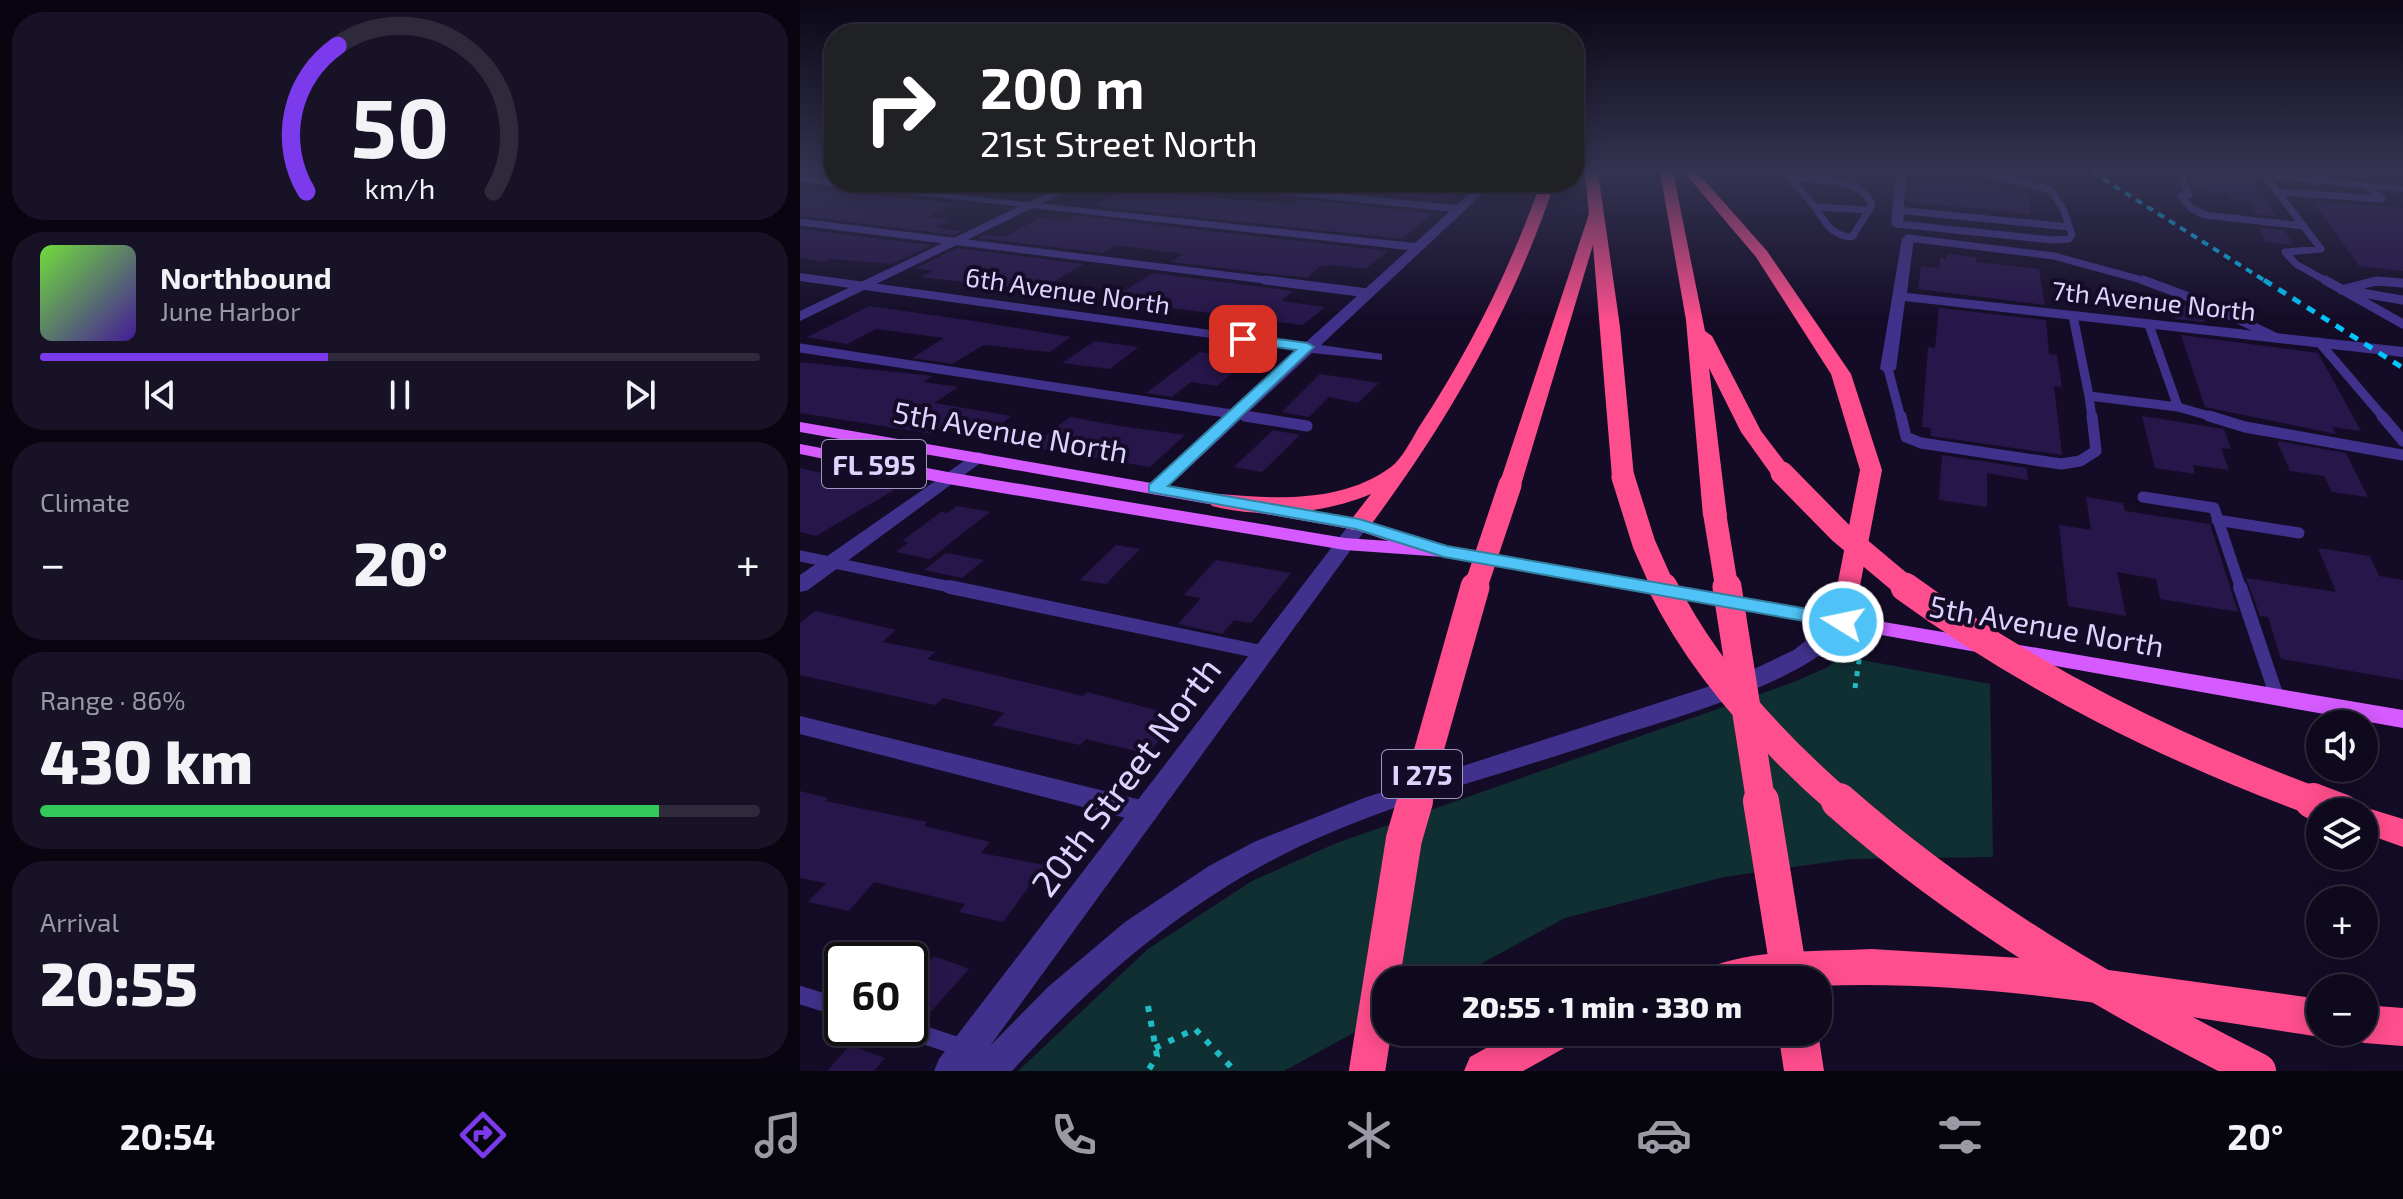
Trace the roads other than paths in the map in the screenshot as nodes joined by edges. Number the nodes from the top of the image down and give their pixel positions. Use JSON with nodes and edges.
{"nodes":[{"id":1,"x":800,"y":222,"type":"edge"},
{"id":2,"x":997,"y":222,"type":"edge"},
{"id":3,"x":1195,"y":222,"type":"edge"},
{"id":4,"x":1446,"y":222,"type":"edge"},
{"id":5,"x":1535,"y":222,"type":"edge"},
{"id":6,"x":1593,"y":222,"type":"edge"},
{"id":7,"x":1599,"y":222,"type":"edge"},
{"id":8,"x":1676,"y":222,"type":"edge"},
{"id":9,"x":1734,"y":222,"type":"edge"},
{"id":10,"x":1824,"y":222,"type":"edge"},
{"id":11,"x":1861,"y":222,"type":"edge"},
{"id":12,"x":2018,"y":222,"type":"edge"},
{"id":13,"x":2067,"y":222,"type":"edge"},
{"id":14,"x":2268,"y":222,"type":"edge"},
{"id":15,"x":2301,"y":222,"type":"edge"},
{"id":16,"x":1897,"y":224,"type":"edge"},
{"id":17,"x":2304,"y":226,"type":"junction"},
{"id":18,"x":2069,"y":227,"type":"junction"},
{"id":19,"x":1908,"y":238,"type":"joint"},
{"id":20,"x":955,"y":242,"type":"junction"},
{"id":21,"x":1419,"y":247,"type":"junction"},
{"id":22,"x":800,"y":277,"type":"edge"},
{"id":23,"x":2403,"y":283,"type":"edge"},
{"id":24,"x":864,"y":286,"type":"junction"},
{"id":25,"x":2341,"y":290,"type":"junction"},
{"id":26,"x":1368,"y":293,"type":"junction"},
{"id":27,"x":1900,"y":296,"type":"junction"},
{"id":28,"x":2403,"y":300,"type":"edge"},
{"id":29,"x":2391,"y":314,"type":"junction"},
{"id":30,"x":2403,"y":315,"type":"edge"},
{"id":31,"x":2073,"y":316,"type":"junction"},
{"id":32,"x":800,"y":317,"type":"edge"},
{"id":33,"x":1695,"y":320,"type":"junction"},
{"id":34,"x":2403,"y":324,"type":"edge"},
{"id":35,"x":2149,"y":325,"type":"junction"},
{"id":36,"x":2277,"y":338,"type":"junction"},
{"id":37,"x":2319,"y":342,"type":"junction"},
{"id":38,"x":1307,"y":347,"type":"junction"},
{"id":39,"x":800,"y":348,"type":"edge"},
{"id":40,"x":2403,"y":352,"type":"edge"},
{"id":41,"x":1377,"y":357,"type":"dead end"},
{"id":42,"x":1888,"y":369,"type":"joint"},
{"id":43,"x":2089,"y":396,"type":"junction"},
{"id":44,"x":2178,"y":407,"type":"junction"},
{"id":45,"x":1234,"y":415,"type":"junction"},
{"id":46,"x":1307,"y":426,"type":"dead end"},
{"id":47,"x":800,"y":427,"type":"edge"},
{"id":48,"x":2403,"y":441,"type":"edge"},
{"id":49,"x":800,"y":449,"type":"edge"},
{"id":50,"x":2403,"y":455,"type":"edge"},
{"id":51,"x":977,"y":457,"type":"junction"},
{"id":52,"x":1404,"y":466,"type":"junction"},
{"id":53,"x":948,"y":478,"type":"junction"},
{"id":54,"x":1155,"y":489,"type":"junction"},
{"id":55,"x":2143,"y":497,"type":"dead end"},
{"id":56,"x":1220,"y":501,"type":"junction"},
{"id":57,"x":2217,"y":520,"type":"junction"},
{"id":58,"x":2299,"y":533,"type":"dead end"},
{"id":59,"x":1352,"y":534,"type":"junction"},
{"id":60,"x":800,"y":556,"type":"edge"},
{"id":61,"x":831,"y":563,"type":"junction"},
{"id":62,"x":800,"y":585,"type":"edge"},
{"id":63,"x":1843,"y":622,"type":"junction"},
{"id":64,"x":1261,"y":652,"type":"junction"},
{"id":65,"x":2277,"y":697,"type":"junction"},
{"id":66,"x":2403,"y":719,"type":"edge"},
{"id":67,"x":800,"y":725,"type":"edge"},
{"id":68,"x":2308,"y":798,"type":"edge"},
{"id":69,"x":1145,"y":812,"type":"junction"},
{"id":70,"x":2378,"y":825,"type":"edge"},
{"id":71,"x":2403,"y":833,"type":"edge"},
{"id":72,"x":1788,"y":966,"type":"edge"},
{"id":73,"x":1832,"y":967,"type":"edge"},
{"id":74,"x":800,"y":995,"type":"edge"},
{"id":75,"x":824,"y":1002,"type":"edge"},
{"id":76,"x":2306,"y":1016,"type":"edge"},
{"id":77,"x":2378,"y":1025,"type":"edge"},
{"id":78,"x":2403,"y":1027,"type":"edge"},
{"id":79,"x":928,"y":1036,"type":"edge"},
{"id":80,"x":1529,"y":1046,"type":"edge"},
{"id":81,"x":1800,"y":1046,"type":"edge"},
{"id":82,"x":966,"y":1049,"type":"junction"},
{"id":83,"x":951,"y":1071,"type":"edge"},
{"id":84,"x":989,"y":1071,"type":"edge"},
{"id":85,"x":1367,"y":1071,"type":"edge"},
{"id":86,"x":1484,"y":1071,"type":"edge"},
{"id":87,"x":1804,"y":1071,"type":"edge"},
{"id":88,"x":2258,"y":1071,"type":"edge"}],
"edges":[{"from":1,"to":20,"type":"lane"},
{"from":2,"to":20,"type":"street"},
{"from":3,"to":21,"type":"street"},
{"from":4,"to":21,"type":"street"},
{"from":5,"to":52,"type":"highway"},
{"from":6,"to":85,"type":"highway","number":"I 275","bridge":true},
{"from":7,"to":88,"type":"highway","bridge":true},
{"from":8,"to":33,"type":"highway"},
{"from":9,"to":63,"type":"highway"},
{"from":10,"to":11,"type":"lane"},
{"from":12,"to":18,"type":"lane"},
{"from":13,"to":18,"type":"lane"},
{"from":14,"to":17,"type":"lane"},
{"from":15,"to":17,"type":"lane"},
{"from":16,"to":18,"type":"lane"},
{"from":17,"to":25,"type":"lane"},
{"from":19,"to":27,"type":"street"},
{"from":19,"to":36,"type":"lane"},
{"from":20,"to":24,"type":"street"},
{"from":20,"to":26,"type":"lane"},
{"from":21,"to":26,"type":"street"},
{"from":22,"to":24,"type":"street","name":"6th Avenue North"},
{"from":23,"to":25,"type":"lane"},
{"from":24,"to":32,"type":"street"},
{"from":24,"to":38,"type":"street","name":"6th Avenue North"},
{"from":25,"to":28,"type":"lane"},
{"from":25,"to":29,"type":"lane"},
{"from":26,"to":38,"type":"street"},
{"from":27,"to":31,"type":"street","name":"7th Avenue North"},
{"from":27,"to":42,"type":"street"},
{"from":29,"to":30,"type":"lane"},
{"from":29,"to":34,"type":"lane"},
{"from":31,"to":35,"type":"street","name":"7th Avenue North"},
{"from":31,"to":43,"type":"lane"},
{"from":33,"to":68,"type":"highway","bridge":true},
{"from":33,"to":72,"type":"highway","bridge":true},
{"from":35,"to":36,"type":"street","name":"7th Avenue North"},
{"from":35,"to":44,"type":"lane"},
{"from":36,"to":37,"type":"street","name":"7th Avenue North"},
{"from":37,"to":40,"type":"street","name":"7th Avenue North"},
{"from":37,"to":48,"type":"lane"},
{"from":38,"to":41,"type":"street","name":"6th Avenue North"},
{"from":38,"to":45,"type":"street"},
{"from":39,"to":45,"type":"lane"},
{"from":42,"to":43,"type":"lane"},
{"from":43,"to":44,"type":"lane"},
{"from":44,"to":50,"type":"lane"},
{"from":45,"to":46,"type":"lane"},
{"from":45,"to":54,"type":"street"},
{"from":47,"to":51,"type":"main road","name":"5th Avenue North","number":"FL 595"},
{"from":49,"to":53,"type":"main road","name":"5th Avenue North","number":"FL 595"},
{"from":51,"to":53,"type":"street"},
{"from":51,"to":54,"type":"main road","name":"5th Avenue North","number":"FL 595"},
{"from":52,"to":56,"type":"highway"},
{"from":52,"to":59,"type":"highway"},
{"from":53,"to":59,"type":"main road","name":"5th Avenue North","number":"FL 595"},
{"from":53,"to":61,"type":"street"},
{"from":54,"to":56,"type":"main road","name":"5th Avenue North","number":"FL 595"},
{"from":55,"to":57,"type":"lane"},
{"from":56,"to":59,"type":"main road","name":"5th Avenue North","number":"FL 595"},
{"from":57,"to":58,"type":"lane"},
{"from":57,"to":65,"type":"lane"},
{"from":59,"to":63,"type":"main road","name":"5th Avenue North","number":"FL 595"},
{"from":59,"to":64,"type":"street","name":"20th Street North"},
{"from":60,"to":61,"type":"lane"},
{"from":61,"to":62,"type":"street"},
{"from":61,"to":64,"type":"lane"},
{"from":63,"to":65,"type":"main road","name":"5th Avenue North","number":"FL 595"},
{"from":63,"to":84,"type":"street"},
{"from":64,"to":69,"type":"street","name":"20th Street North"},
{"from":65,"to":66,"type":"main road","name":"5th Avenue North","number":"FL 595"},
{"from":67,"to":69,"type":"street"},
{"from":69,"to":82,"type":"street","name":"20th Street North"},
{"from":70,"to":71,"type":"highway"},
{"from":73,"to":76,"type":"highway"},
{"from":74,"to":75,"type":"lane"},
{"from":77,"to":78,"type":"highway"},
{"from":79,"to":82,"type":"lane"},
{"from":80,"to":86,"type":"highway"},
{"from":81,"to":87,"type":"highway"},
{"from":82,"to":83,"type":"street","name":"20th Street North"}]}
